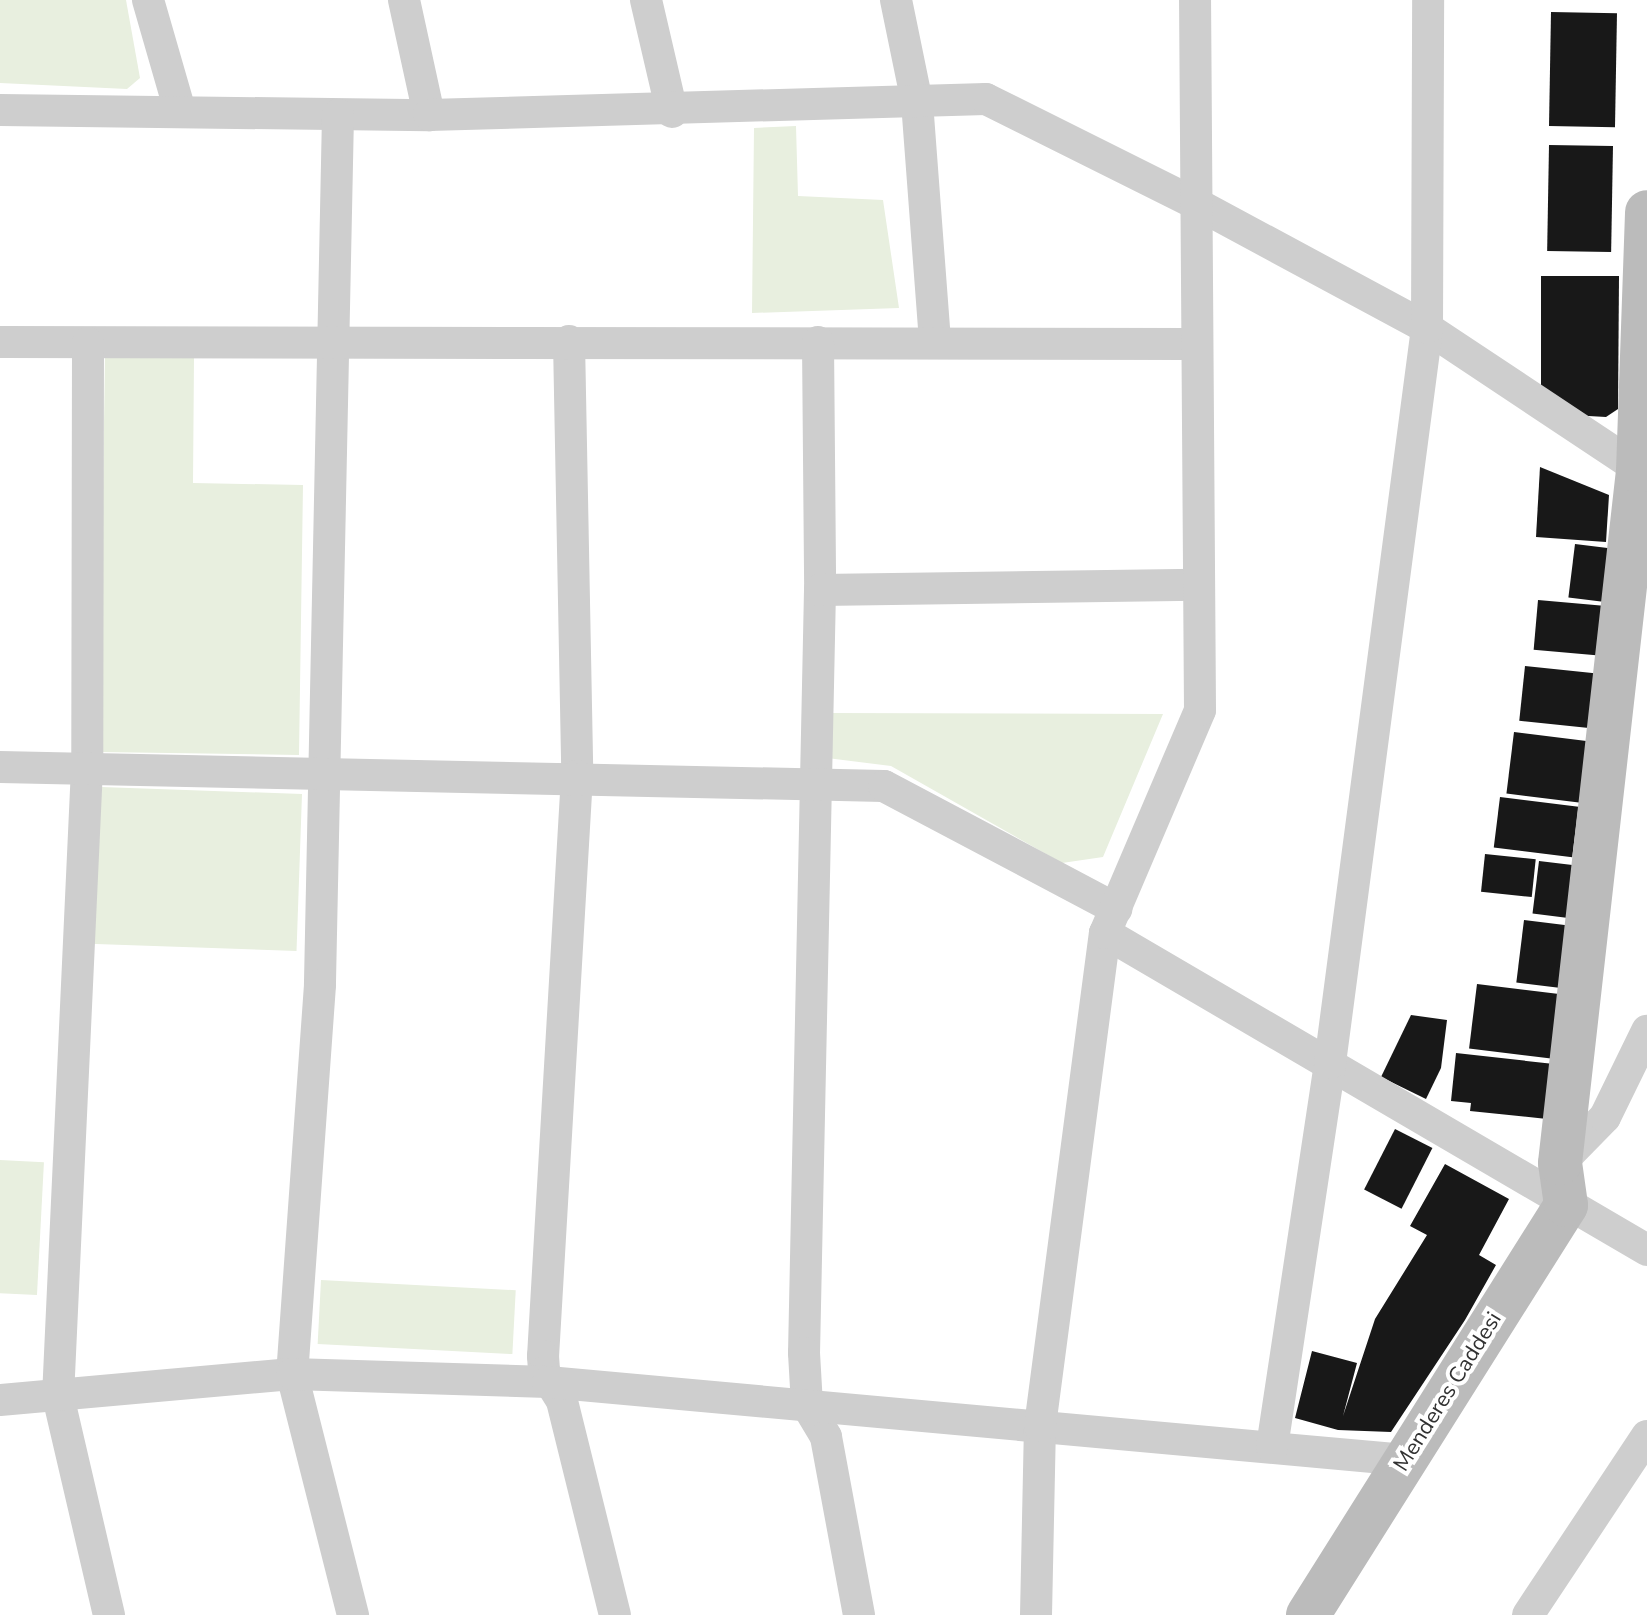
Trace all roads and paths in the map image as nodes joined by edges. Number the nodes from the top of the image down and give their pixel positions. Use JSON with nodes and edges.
{"nodes":[{"id":1,"x":148,"y":0,"type":"edge"},
{"id":2,"x":404,"y":0,"type":"edge"},
{"id":3,"x":646,"y":0,"type":"edge"},
{"id":4,"x":896,"y":0,"type":"edge"},
{"id":5,"x":1195,"y":0,"type":"edge"},
{"id":6,"x":1428,"y":0,"type":"edge"},
{"id":7,"x":917,"y":102,"type":"junction"},
{"id":8,"x":0,"y":110,"type":"edge"},
{"id":9,"x":180,"y":111,"type":"junction"},
{"id":10,"x":672,"y":112,"type":"junction"},
{"id":11,"x":338,"y":115,"type":"junction"},
{"id":12,"x":429,"y":115,"type":"junction"},
{"id":13,"x":1199,"y":205,"type":"junction"},
{"id":14,"x":1647,"y":212,"type":"edge"},
{"id":15,"x":1427,"y":328,"type":"junction"},
{"id":16,"x":332,"y":341,"type":"junction"},
{"id":17,"x":569,"y":341,"type":"junction"},
{"id":18,"x":935,"y":341,"type":"junction"},
{"id":19,"x":0,"y":342,"type":"edge"},
{"id":20,"x":818,"y":342,"type":"junction"},
{"id":21,"x":88,"y":343,"type":"junction"},
{"id":22,"x":1196,"y":344,"type":"junction"},
{"id":23,"x":1642,"y":472,"type":"edge"},
{"id":24,"x":1197,"y":585,"type":"junction"},
{"id":25,"x":820,"y":590,"type":"junction"},
{"id":26,"x":0,"y":767,"type":"edge"},
{"id":27,"x":87,"y":768,"type":"junction"},
{"id":28,"x":322,"y":770,"type":"junction"},
{"id":29,"x":577,"y":776,"type":"junction"},
{"id":30,"x":817,"y":783,"type":"junction"},
{"id":31,"x":1110,"y":921,"type":"junction"},
{"id":32,"x":1647,"y":1031,"type":"edge"},
{"id":33,"x":1330,"y":1063,"type":"junction"},
{"id":34,"x":1560,"y":1163,"type":"junction"},
{"id":35,"x":1566,"y":1205,"type":"junction"},
{"id":36,"x":1647,"y":1250,"type":"edge"},
{"id":37,"x":292,"y":1374,"type":"junction"},
{"id":38,"x":537,"y":1378,"type":"junction"},
{"id":39,"x":607,"y":1388,"type":"junction"},
{"id":40,"x":806,"y":1393,"type":"junction"},
{"id":41,"x":58,"y":1396,"type":"junction"},
{"id":42,"x":0,"y":1400,"type":"edge"},
{"id":43,"x":845,"y":1408,"type":"junction"},
{"id":44,"x":568,"y":1423,"type":"junction"},
{"id":45,"x":1040,"y":1426,"type":"junction"},
{"id":46,"x":1647,"y":1436,"type":"edge"},
{"id":47,"x":826,"y":1437,"type":"junction"},
{"id":48,"x":1272,"y":1447,"type":"junction"},
{"id":49,"x":1405,"y":1460,"type":"junction"},
{"id":50,"x":109,"y":1615,"type":"edge"},
{"id":51,"x":353,"y":1615,"type":"edge"},
{"id":52,"x":615,"y":1615,"type":"edge"},
{"id":53,"x":859,"y":1615,"type":"edge"},
{"id":54,"x":1036,"y":1615,"type":"edge"},
{"id":55,"x":1308,"y":1615,"type":"edge"},
{"id":56,"x":1528,"y":1615,"type":"edge"}],
"edges":[{"from":1,"to":9,"type":"street"},
{"from":2,"to":12,"type":"street"},
{"from":3,"to":10,"type":"street"},
{"from":4,"to":7,"type":"street"},
{"from":5,"to":13,"type":"street"},
{"from":6,"to":15,"type":"street"},
{"from":7,"to":10,"type":"street"},
{"from":7,"to":13,"type":"street"},
{"from":7,"to":18,"type":"street"},
{"from":8,"to":9,"type":"street"},
{"from":9,"to":11,"type":"street"},
{"from":10,"to":12,"type":"street"},
{"from":11,"to":12,"type":"street"},
{"from":11,"to":16,"type":"street"},
{"from":13,"to":15,"type":"street"},
{"from":13,"to":22,"type":"street"},
{"from":14,"to":23,"type":"street"},
{"from":15,"to":23,"type":"street"},
{"from":15,"to":33,"type":"street"},
{"from":16,"to":17,"type":"street"},
{"from":16,"to":21,"type":"street"},
{"from":16,"to":28,"type":"street"},
{"from":17,"to":20,"type":"street"},
{"from":17,"to":29,"type":"street"},
{"from":18,"to":20,"type":"street"},
{"from":18,"to":22,"type":"street"},
{"from":19,"to":21,"type":"street"},
{"from":20,"to":25,"type":"street"},
{"from":21,"to":27,"type":"street"},
{"from":22,"to":24,"type":"street"},
{"from":23,"to":34,"type":"street"},
{"from":24,"to":25,"type":"street"},
{"from":24,"to":31,"type":"street"},
{"from":25,"to":30,"type":"street"},
{"from":26,"to":27,"type":"street"},
{"from":27,"to":28,"type":"street"},
{"from":27,"to":41,"type":"street"},
{"from":28,"to":29,"type":"street"},
{"from":28,"to":37,"type":"street"},
{"from":29,"to":30,"type":"street"},
{"from":29,"to":38,"type":"street"},
{"from":30,"to":31,"type":"street"},
{"from":30,"to":40,"type":"street"},
{"from":31,"to":33,"type":"street"},
{"from":31,"to":45,"type":"street"},
{"from":32,"to":34,"type":"street"},
{"from":33,"to":35,"type":"street"},
{"from":33,"to":48,"type":"street"},
{"from":34,"to":35,"type":"street"},
{"from":35,"to":36,"type":"street"},
{"from":35,"to":49,"type":"street","name":"Menderes Caddesi"},
{"from":37,"to":38,"type":"street"},
{"from":37,"to":41,"type":"street"},
{"from":37,"to":51,"type":"street"},
{"from":38,"to":39,"type":"street"},
{"from":38,"to":44,"type":"street"},
{"from":39,"to":40,"type":"street"},
{"from":39,"to":44,"type":"street"},
{"from":40,"to":43,"type":"street"},
{"from":40,"to":47,"type":"street"},
{"from":41,"to":42,"type":"street"},
{"from":41,"to":50,"type":"street"},
{"from":43,"to":45,"type":"street"},
{"from":43,"to":47,"type":"street"},
{"from":44,"to":52,"type":"street"},
{"from":45,"to":48,"type":"street"},
{"from":45,"to":54,"type":"street"},
{"from":46,"to":56,"type":"street"},
{"from":47,"to":53,"type":"street"},
{"from":48,"to":49,"type":"street"},
{"from":49,"to":55,"type":"street","name":"Menderes Caddesi"}]}
